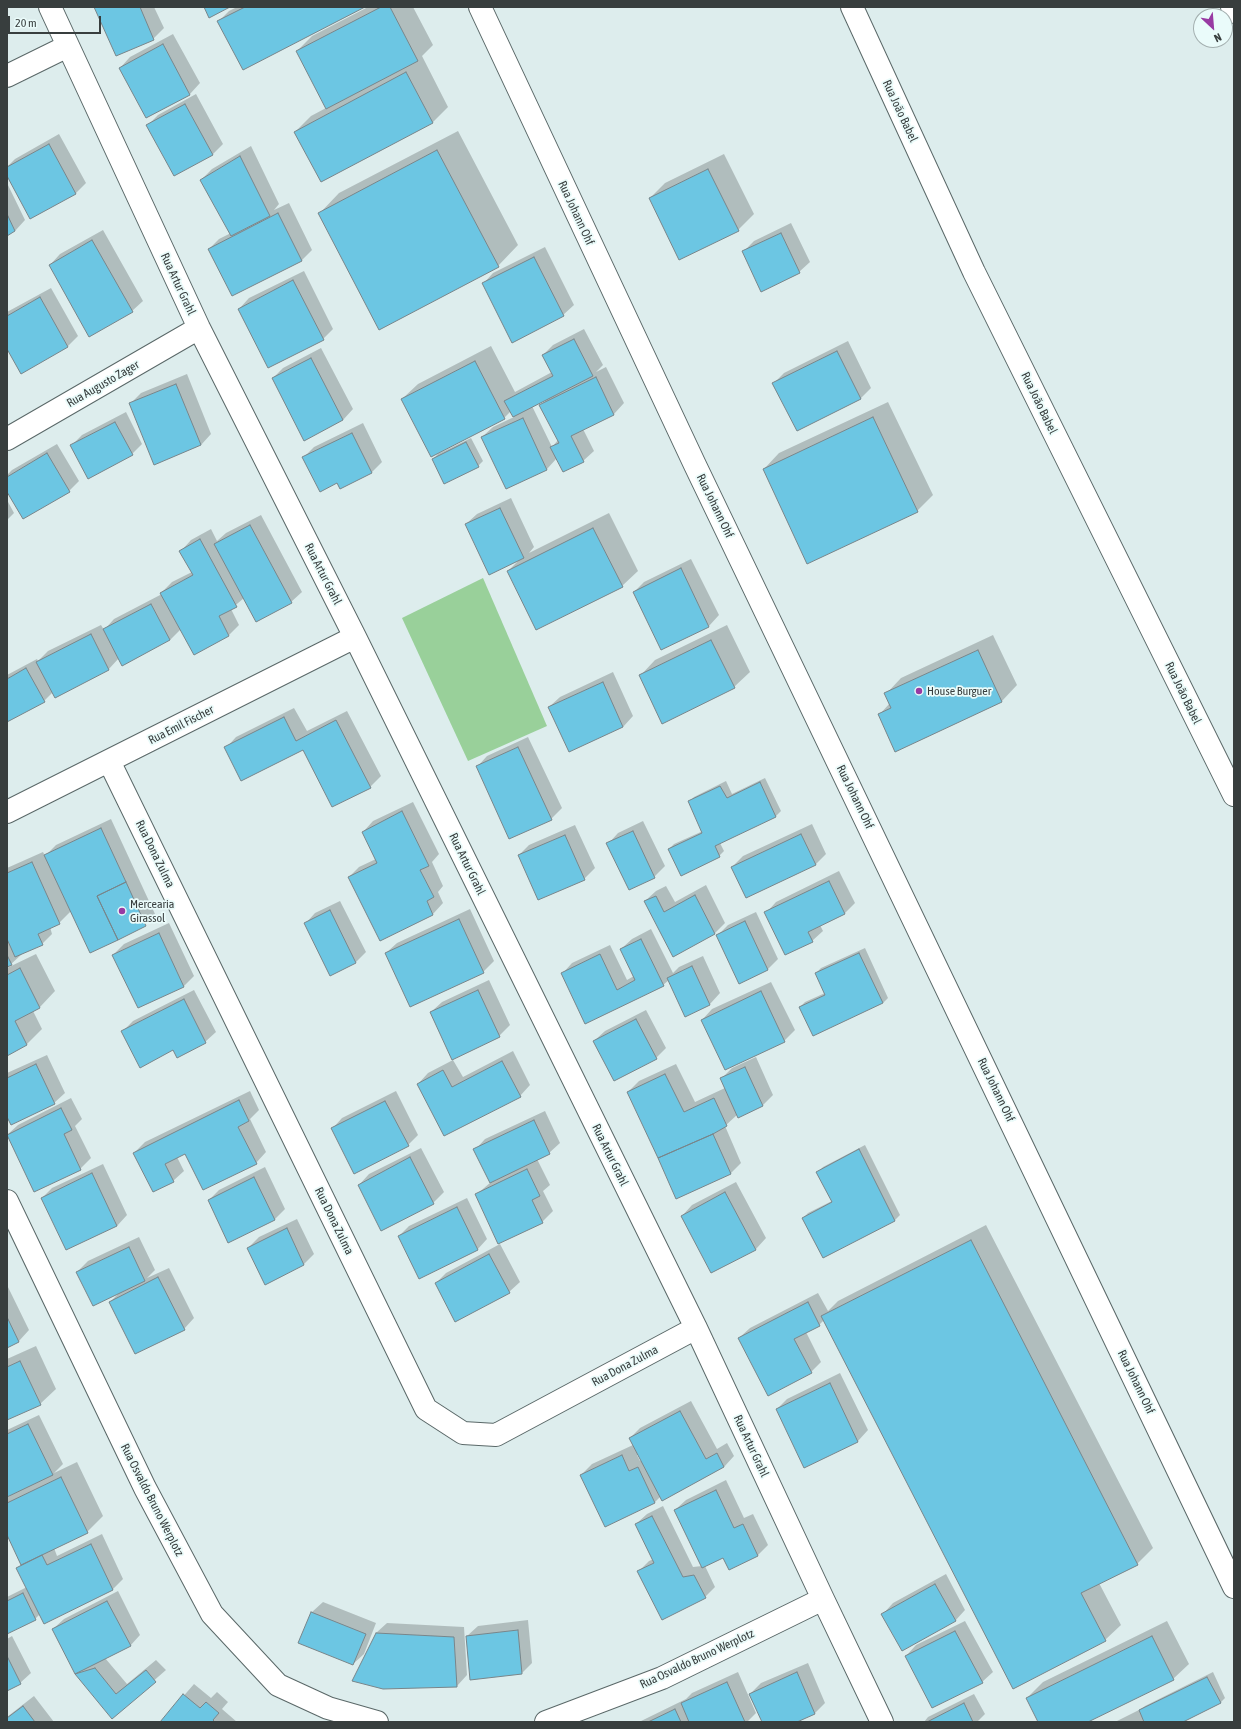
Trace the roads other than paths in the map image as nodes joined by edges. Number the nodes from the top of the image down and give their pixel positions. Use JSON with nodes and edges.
{"nodes":[{"id":1,"x":50,"y":7,"type":"edge"},
{"id":2,"x":480,"y":7,"type":"edge"},
{"id":3,"x":852,"y":7,"type":"edge"},
{"id":4,"x":1232,"y":7,"type":"edge"},
{"id":5,"x":1234,"y":12,"type":"edge"},
{"id":6,"x":68,"y":46,"type":"junction"},
{"id":7,"x":7,"y":76,"type":"edge"},
{"id":8,"x":199,"y":328,"type":"junction"},
{"id":9,"x":7,"y":439,"type":"edge"},
{"id":10,"x":355,"y":637,"type":"junction"},
{"id":11,"x":109,"y":761,"type":"junction"},
{"id":12,"x":1234,"y":795,"type":"edge"},
{"id":13,"x":7,"y":812,"type":"edge"},
{"id":14,"x":7,"y":1200,"type":"edge"},
{"id":15,"x":696,"y":1328,"type":"junction"},
{"id":16,"x":1234,"y":1586,"type":"edge"},
{"id":17,"x":823,"y":1599,"type":"junction"},
{"id":18,"x":377,"y":1722,"type":"edge"},
{"id":19,"x":546,"y":1722,"type":"edge"},
{"id":20,"x":882,"y":1722,"type":"edge"}],
"edges":[{"from":1,"to":6,"type":"street","name":"Rua Artur Grahl"},
{"from":2,"to":16,"type":"street","name":"Rua Johann Ohf"},
{"from":3,"to":12,"type":"street","name":"Rua João Babel"},
{"from":4,"to":5,"type":"street"},
{"from":6,"to":7,"type":"street"},
{"from":6,"to":8,"type":"street","name":"Rua Artur Grahl"},
{"from":8,"to":9,"type":"street","name":"Rua Augusto Zager"},
{"from":8,"to":10,"type":"street","name":"Rua Artur Grahl"},
{"from":10,"to":11,"type":"street","name":"Rua Emil Fischer"},
{"from":10,"to":15,"type":"street","name":"Rua Artur Grahl"},
{"from":11,"to":13,"type":"street","name":"Rua Emil Fischer"},
{"from":11,"to":15,"type":"street","name":"Rua Dona Zulma"},
{"from":14,"to":18,"type":"street","name":"Rua Osvaldo Bruno Werplotz"},
{"from":15,"to":17,"type":"street","name":"Rua Artur Grahl"},
{"from":17,"to":19,"type":"street","name":"Rua Osvaldo Bruno Werplotz"},
{"from":17,"to":20,"type":"street","name":"Rua Artur Grahl"}]}
